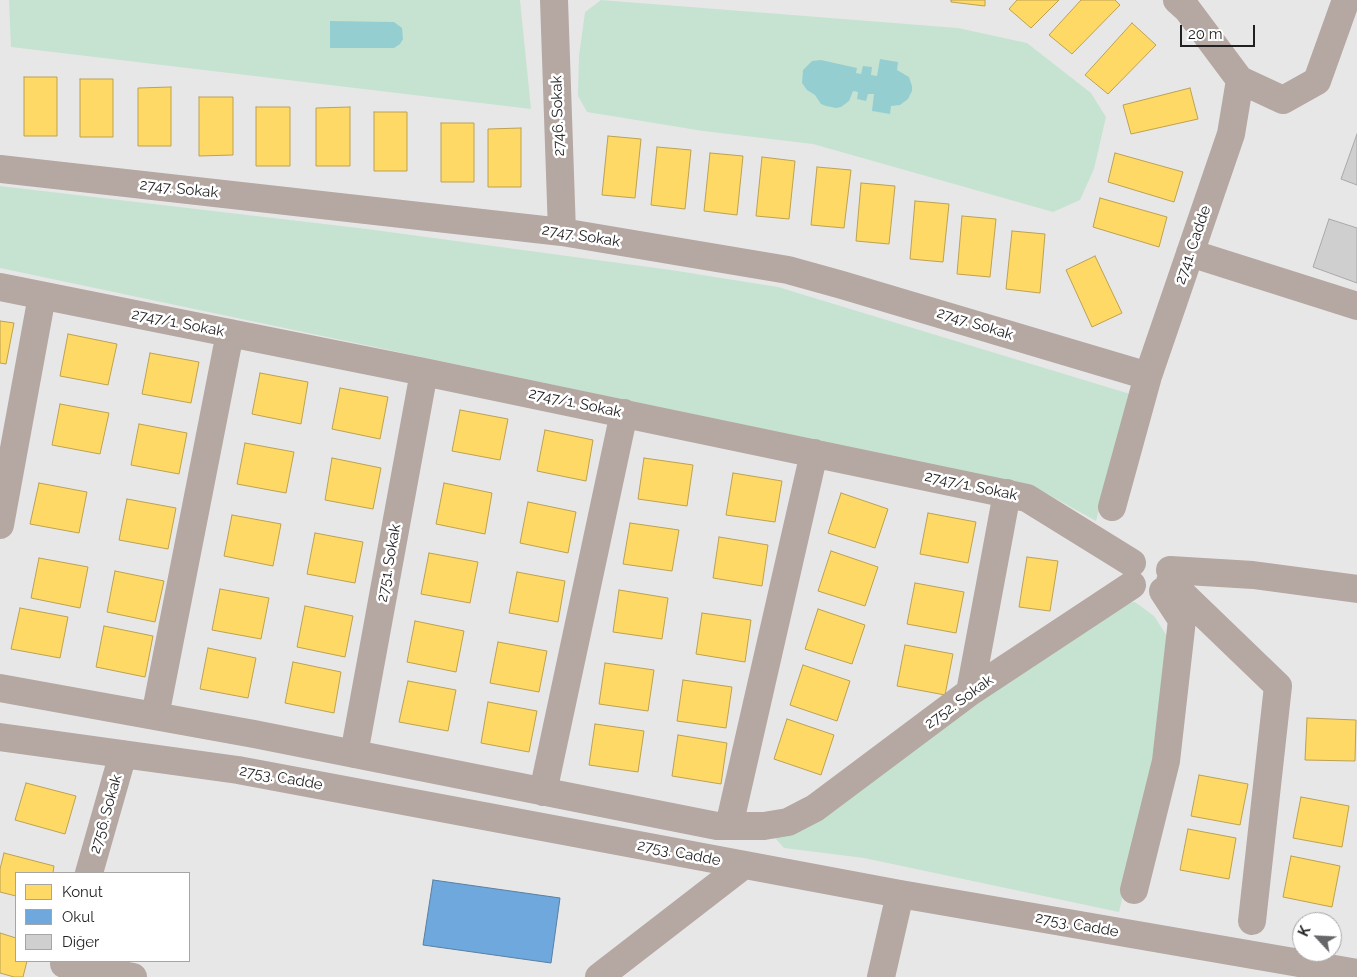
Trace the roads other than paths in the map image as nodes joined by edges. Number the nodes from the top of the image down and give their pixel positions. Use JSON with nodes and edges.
{"nodes":[{"id":1,"x":554,"y":0,"type":"edge"},
{"id":2,"x":1178,"y":0,"type":"edge"},
{"id":3,"x":1346,"y":0,"type":"edge"},
{"id":4,"x":1240,"y":80,"type":"junction"},
{"id":5,"x":0,"y":169,"type":"edge"},
{"id":6,"x":562,"y":232,"type":"junction"},
{"id":7,"x":1190,"y":253,"type":"junction"},
{"id":8,"x":0,"y":287,"type":"edge"},
{"id":9,"x":42,"y":296,"type":"junction"},
{"id":10,"x":1357,"y":306,"type":"edge"},
{"id":11,"x":230,"y":333,"type":"junction"},
{"id":12,"x":424,"y":372,"type":"junction"},
{"id":13,"x":1148,"y":376,"type":"junction"},
{"id":14,"x":624,"y":413,"type":"junction"},
{"id":15,"x":814,"y":453,"type":"junction"},
{"id":16,"x":1007,"y":494,"type":"junction"},
{"id":17,"x":1112,"y":507,"type":"dead end"},
{"id":18,"x":0,"y":525,"type":"edge"},
{"id":19,"x":1132,"y":574,"type":"junction"},
{"id":20,"x":1168,"y":581,"type":"junction"},
{"id":21,"x":1357,"y":589,"type":"edge"},
{"id":22,"x":0,"y":688,"type":"edge"},
{"id":23,"x":970,"y":692,"type":"junction"},
{"id":24,"x":155,"y":716,"type":"junction"},
{"id":25,"x":0,"y":737,"type":"edge"},
{"id":26,"x":123,"y":754,"type":"junction"},
{"id":27,"x":354,"y":754,"type":"junction"},
{"id":28,"x":543,"y":792,"type":"junction"},
{"id":29,"x":729,"y":826,"type":"junction"},
{"id":30,"x":744,"y":865,"type":"junction"},
{"id":31,"x":89,"y":872,"type":"edge"},
{"id":32,"x":1134,"y":890,"type":"dead end"},
{"id":33,"x":900,"y":894,"type":"junction"},
{"id":34,"x":1252,"y":921,"type":"dead end"},
{"id":35,"x":63,"y":967,"type":"edge"},
{"id":36,"x":1357,"y":973,"type":"edge"},
{"id":37,"x":879,"y":975,"type":"edge"},
{"id":38,"x":133,"y":977,"type":"edge"},
{"id":39,"x":599,"y":977,"type":"edge"}],
"edges":[{"from":1,"to":6,"type":"street","name":"2746. Sokak"},
{"from":2,"to":4,"type":"street"},
{"from":3,"to":4,"type":"street"},
{"from":4,"to":7,"type":"street","name":"2741. Cadde"},
{"from":5,"to":6,"type":"street","name":"2747. Sokak"},
{"from":6,"to":13,"type":"street","name":"2747. Sokak"},
{"from":7,"to":10,"type":"street"},
{"from":7,"to":13,"type":"street","name":"2741. Cadde"},
{"from":8,"to":9,"type":"street","name":"2747/1. Sokak"},
{"from":9,"to":11,"type":"street","name":"2747/1. Sokak"},
{"from":9,"to":18,"type":"street"},
{"from":11,"to":12,"type":"street","name":"2747/1. Sokak"},
{"from":11,"to":24,"type":"street"},
{"from":12,"to":14,"type":"street","name":"2747/1. Sokak"},
{"from":12,"to":27,"type":"street","name":"2751. Sokak"},
{"from":13,"to":17,"type":"street","name":"2741. Cadde"},
{"from":14,"to":15,"type":"street","name":"2747/1. Sokak"},
{"from":14,"to":28,"type":"street"},
{"from":15,"to":16,"type":"street","name":"2747/1. Sokak"},
{"from":15,"to":29,"type":"street"},
{"from":16,"to":19,"type":"street","name":"2747/1. Sokak"},
{"from":16,"to":23,"type":"street"},
{"from":19,"to":20,"type":"street","name":"2752. Sokak"},
{"from":19,"to":23,"type":"street","name":"2752. Sokak"},
{"from":20,"to":21,"type":"street"},
{"from":20,"to":32,"type":"street"},
{"from":20,"to":34,"type":"street"},
{"from":22,"to":24,"type":"street","name":"2752. Sokak"},
{"from":23,"to":29,"type":"street","name":"2752. Sokak"},
{"from":24,"to":27,"type":"street","name":"2752. Sokak"},
{"from":25,"to":26,"type":"street","name":"2753. Cadde"},
{"from":26,"to":30,"type":"street","name":"2753. Cadde"},
{"from":26,"to":31,"type":"street","name":"2756. Sokak"},
{"from":27,"to":28,"type":"street","name":"2752. Sokak"},
{"from":28,"to":29,"type":"street","name":"2752. Sokak"},
{"from":30,"to":33,"type":"street","name":"2753. Cadde"},
{"from":30,"to":39,"type":"street"},
{"from":33,"to":36,"type":"street","name":"2753. Cadde"},
{"from":33,"to":37,"type":"street"},
{"from":35,"to":38,"type":"street"}]}
